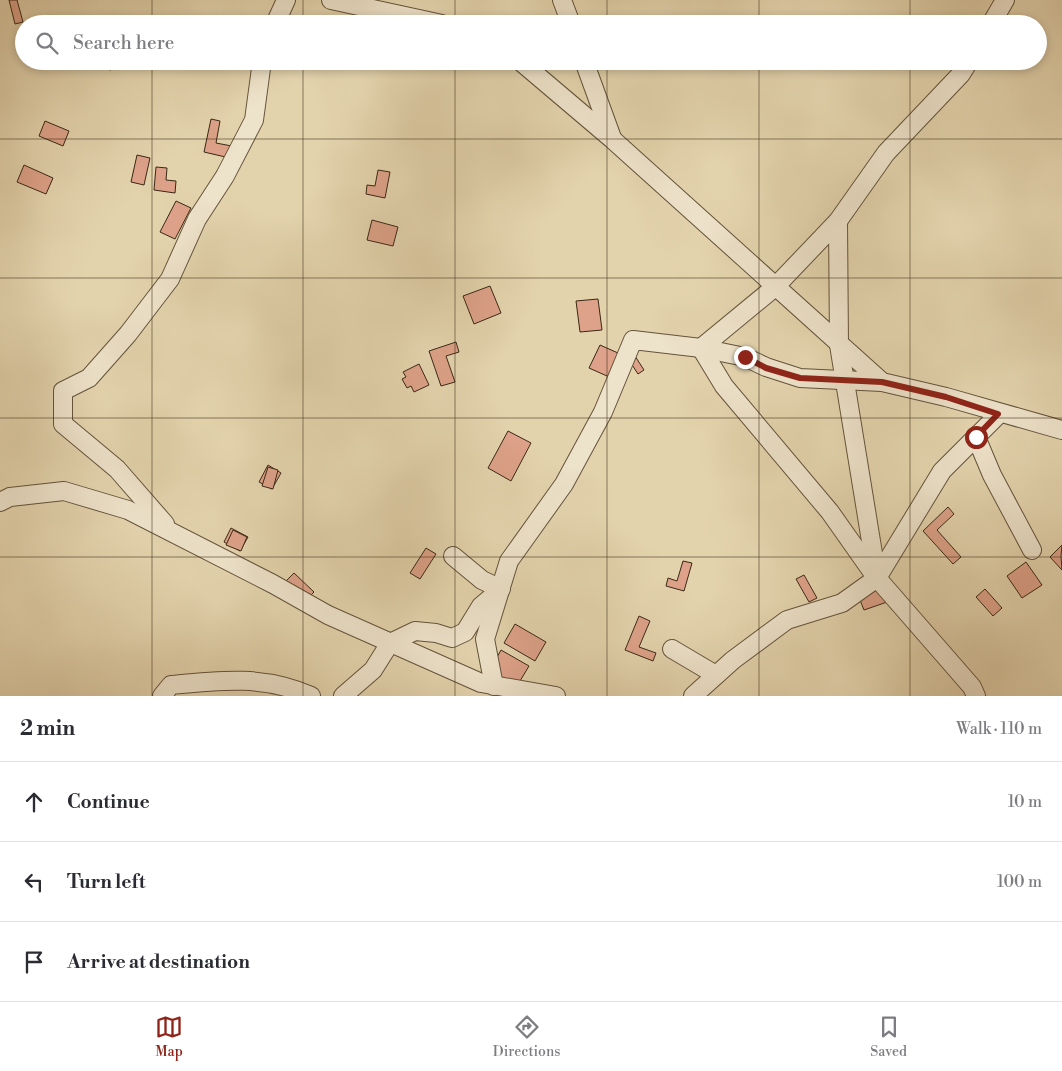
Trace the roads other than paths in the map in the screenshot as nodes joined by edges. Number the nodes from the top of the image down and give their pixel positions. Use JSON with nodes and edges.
{"nodes":[{"id":1,"x":286,"y":0,"type":"edge"},
{"id":2,"x":331,"y":0,"type":"edge"},
{"id":3,"x":562,"y":0,"type":"edge"},
{"id":4,"x":1005,"y":0,"type":"edge"},
{"id":5,"x":279,"y":15,"type":"edge"},
{"id":6,"x":400,"y":15,"type":"edge"},
{"id":7,"x":568,"y":15,"type":"edge"},
{"id":8,"x":996,"y":15,"type":"edge"},
{"id":9,"x":261,"y":70,"type":"edge"},
{"id":10,"x":531,"y":70,"type":"edge"},
{"id":11,"x":587,"y":70,"type":"edge"},
{"id":12,"x":963,"y":70,"type":"edge"},
{"id":13,"x":612,"y":139,"type":"junction"},
{"id":14,"x":838,"y":221,"type":"junction"},
{"id":15,"x":775,"y":287,"type":"junction"},
{"id":16,"x":838,"y":345,"type":"junction"},
{"id":17,"x":701,"y":348,"type":"junction"},
{"id":18,"x":844,"y":382,"type":"junction"},
{"id":19,"x":882,"y":382,"type":"junction"},
{"id":20,"x":998,"y":414,"type":"junction"},
{"id":21,"x":1062,"y":430,"type":"edge"},
{"id":22,"x":976,"y":437,"type":"junction"},
{"id":23,"x":0,"y":502,"type":"edge"},
{"id":24,"x":172,"y":532,"type":"junction"},
{"id":25,"x":1032,"y":550,"type":"dead end"},
{"id":26,"x":452,"y":556,"type":"dead end"},
{"id":27,"x":876,"y":578,"type":"junction"},
{"id":28,"x":501,"y":589,"type":"junction"},
{"id":29,"x":390,"y":643,"type":"junction"},
{"id":30,"x":672,"y":649,"type":"dead end"},
{"id":31,"x":716,"y":676,"type":"junction"},
{"id":32,"x":494,"y":686,"type":"junction"},
{"id":33,"x":162,"y":696,"type":"edge"},
{"id":34,"x":311,"y":696,"type":"edge"},
{"id":35,"x":343,"y":696,"type":"edge"},
{"id":36,"x":556,"y":696,"type":"edge"},
{"id":37,"x":693,"y":696,"type":"edge"},
{"id":38,"x":976,"y":696,"type":"edge"}],
"edges":[{"from":1,"to":5,"type":"street"},
{"from":2,"to":6,"type":"street"},
{"from":3,"to":7,"type":"street"},
{"from":4,"to":8,"type":"street"},
{"from":9,"to":24,"type":"street"},
{"from":10,"to":13,"type":"street"},
{"from":11,"to":13,"type":"street"},
{"from":12,"to":14,"type":"street"},
{"from":13,"to":15,"type":"street"},
{"from":14,"to":15,"type":"street"},
{"from":14,"to":16,"type":"street"},
{"from":15,"to":16,"type":"street"},
{"from":15,"to":17,"type":"street"},
{"from":16,"to":18,"type":"street"},
{"from":16,"to":19,"type":"street"},
{"from":17,"to":18,"type":"street"},
{"from":17,"to":27,"type":"street"},
{"from":17,"to":28,"type":"street"},
{"from":18,"to":19,"type":"street"},
{"from":18,"to":27,"type":"street"},
{"from":19,"to":20,"type":"street"},
{"from":20,"to":21,"type":"street"},
{"from":20,"to":22,"type":"street"},
{"from":22,"to":25,"type":"street"},
{"from":22,"to":27,"type":"street"},
{"from":23,"to":24,"type":"street"},
{"from":24,"to":29,"type":"street"},
{"from":26,"to":28,"type":"street"},
{"from":27,"to":31,"type":"street"},
{"from":27,"to":38,"type":"street"},
{"from":28,"to":29,"type":"street"},
{"from":28,"to":32,"type":"street"},
{"from":29,"to":32,"type":"street"},
{"from":29,"to":35,"type":"street"},
{"from":30,"to":31,"type":"street"},
{"from":31,"to":37,"type":"street"},
{"from":32,"to":36,"type":"street"},
{"from":33,"to":34,"type":"street"}]}
